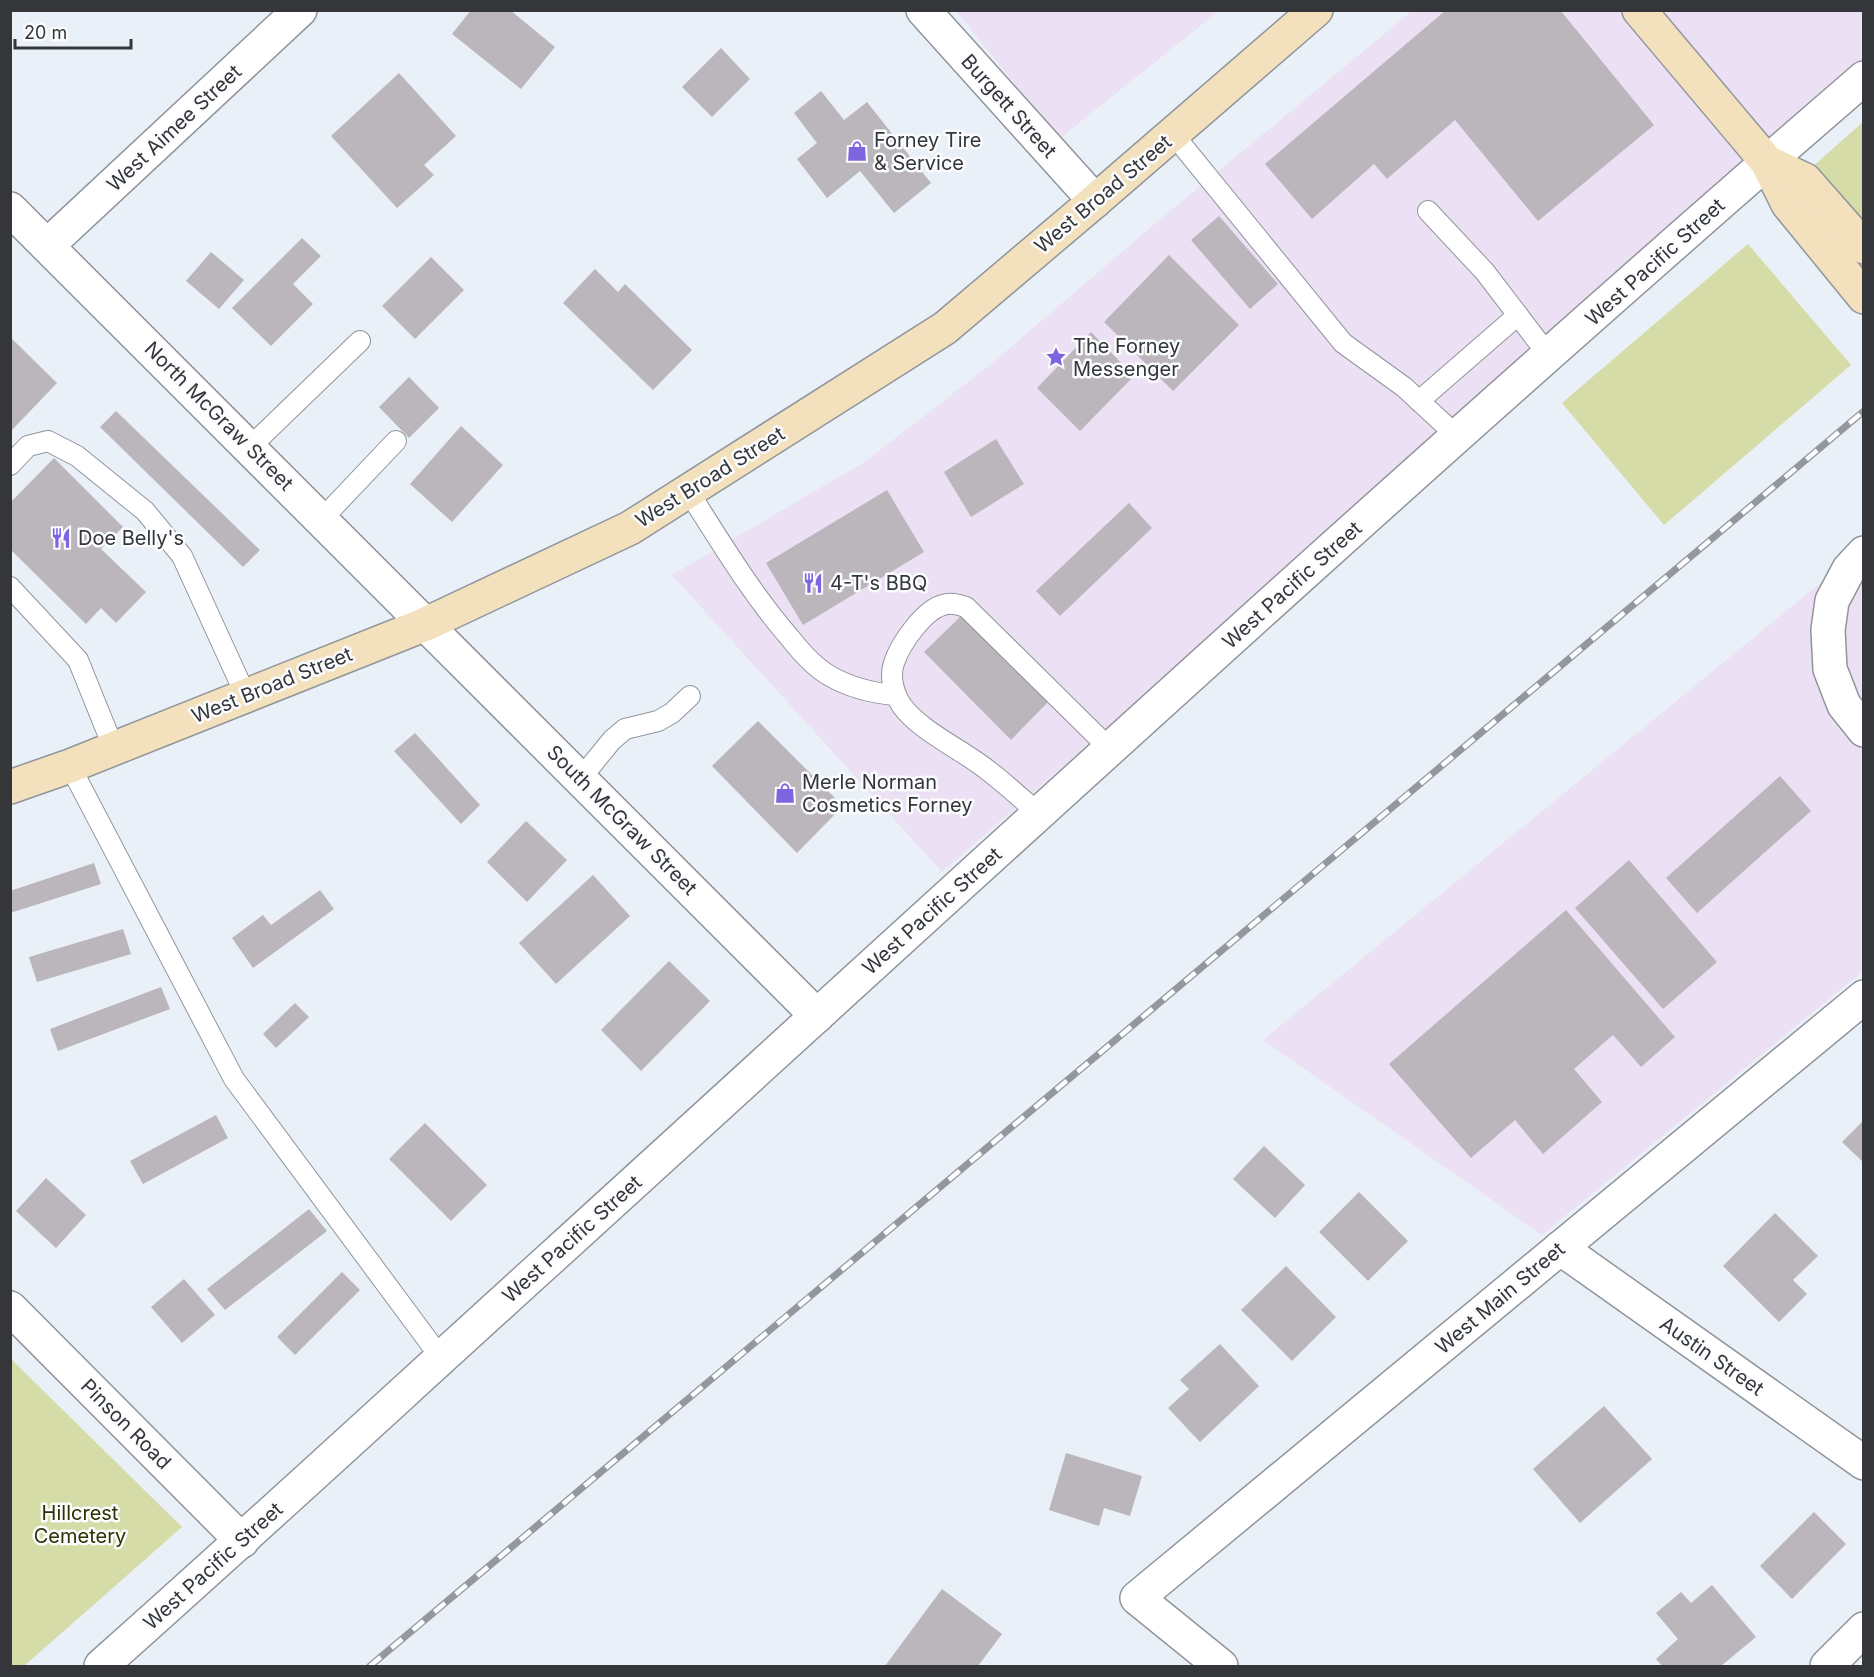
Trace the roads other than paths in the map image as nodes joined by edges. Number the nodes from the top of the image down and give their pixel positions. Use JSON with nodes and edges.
{"nodes":[{"id":1,"x":300,"y":10,"type":"edge"},
{"id":2,"x":923,"y":10,"type":"edge"},
{"id":3,"x":1316,"y":10,"type":"edge"},
{"id":4,"x":1639,"y":10,"type":"edge"},
{"id":5,"x":1863,"y":78,"type":"edge"},
{"id":6,"x":1173,"y":134,"type":"junction"},
{"id":7,"x":1767,"y":162,"type":"junction"},
{"id":8,"x":1095,"y":201,"type":"junction"},
{"id":9,"x":10,"y":209,"type":"edge"},
{"id":10,"x":1428,"y":211,"type":"dead end"},
{"id":11,"x":48,"y":245,"type":"junction"},
{"id":12,"x":1863,"y":247,"type":"edge"},
{"id":13,"x":1863,"y":297,"type":"edge"},
{"id":14,"x":1518,"y":315,"type":"junction"},
{"id":15,"x":360,"y":340,"type":"dead end"},
{"id":16,"x":1549,"y":356,"type":"junction"},
{"id":17,"x":1419,"y":401,"type":"junction"},
{"id":18,"x":1458,"y":436,"type":"junction"},
{"id":19,"x":396,"y":441,"type":"dead end"},
{"id":20,"x":250,"y":447,"type":"junction"},
{"id":21,"x":10,"y":465,"type":"edge"},
{"id":22,"x":688,"y":491,"type":"junction"},
{"id":23,"x":322,"y":519,"type":"junction"},
{"id":24,"x":1863,"y":554,"type":"edge"},
{"id":25,"x":10,"y":587,"type":"edge"},
{"id":26,"x":426,"y":624,"type":"junction"},
{"id":27,"x":895,"y":695,"type":"junction"},
{"id":28,"x":246,"y":696,"type":"junction"},
{"id":29,"x":690,"y":696,"type":"dead end"},
{"id":30,"x":1863,"y":730,"type":"edge"},
{"id":31,"x":114,"y":749,"type":"junction"},
{"id":32,"x":1111,"y":750,"type":"junction"},
{"id":33,"x":70,"y":766,"type":"junction"},
{"id":34,"x":580,"y":778,"type":"junction"},
{"id":35,"x":10,"y":787,"type":"edge"},
{"id":36,"x":1039,"y":814,"type":"junction"},
{"id":37,"x":1863,"y":997,"type":"edge"},
{"id":38,"x":817,"y":1016,"type":"junction"},
{"id":39,"x":1560,"y":1248,"type":"junction"},
{"id":40,"x":10,"y":1308,"type":"edge"},
{"id":41,"x":441,"y":1358,"type":"junction"},
{"id":42,"x":1863,"y":1463,"type":"edge"},
{"id":43,"x":242,"y":1541,"type":"junction"},
{"id":44,"x":1863,"y":1629,"type":"edge"},
{"id":45,"x":101,"y":1666,"type":"edge"},
{"id":46,"x":1221,"y":1666,"type":"edge"},
{"id":47,"x":1827,"y":1666,"type":"edge"}],
"edges":[{"from":1,"to":11,"type":"street","name":"West Aimee Street"},
{"from":2,"to":8,"type":"street","name":"Burgett Street"},
{"from":3,"to":6,"type":"main road","name":"West Broad Street"},
{"from":4,"to":7,"type":"main road"},
{"from":5,"to":7,"type":"street","name":"West Pacific Street"},
{"from":6,"to":8,"type":"main road","name":"West Broad Street"},
{"from":6,"to":17,"type":"lane"},
{"from":7,"to":12,"type":"main road"},
{"from":7,"to":13,"type":"main road"},
{"from":7,"to":16,"type":"street","name":"West Pacific Street"},
{"from":8,"to":22,"type":"main road","name":"West Broad Street"},
{"from":9,"to":11,"type":"street","name":"North McGraw Street"},
{"from":10,"to":14,"type":"lane"},
{"from":11,"to":20,"type":"street","name":"North McGraw Street"},
{"from":14,"to":16,"type":"lane"},
{"from":14,"to":17,"type":"lane"},
{"from":15,"to":20,"type":"lane"},
{"from":16,"to":18,"type":"street","name":"West Pacific Street"},
{"from":17,"to":18,"type":"lane"},
{"from":18,"to":32,"type":"street","name":"West Pacific Street"},
{"from":19,"to":23,"type":"lane"},
{"from":20,"to":23,"type":"street","name":"North McGraw Street"},
{"from":21,"to":28,"type":"lane"},
{"from":22,"to":26,"type":"main road","name":"West Broad Street"},
{"from":22,"to":27,"type":"lane"},
{"from":23,"to":26,"type":"street","name":"North McGraw Street"},
{"from":24,"to":30,"type":"street"},
{"from":25,"to":31,"type":"lane"},
{"from":26,"to":28,"type":"main road","name":"West Broad Street"},
{"from":26,"to":34,"type":"street","name":"South McGraw Street"},
{"from":27,"to":32,"type":"lane"},
{"from":27,"to":36,"type":"lane"},
{"from":28,"to":31,"type":"main road","name":"West Broad Street"},
{"from":29,"to":34,"type":"lane"},
{"from":31,"to":33,"type":"main road","name":"West Broad Street"},
{"from":32,"to":36,"type":"street","name":"West Pacific Street"},
{"from":33,"to":35,"type":"main road","name":"West Broad Street"},
{"from":33,"to":41,"type":"lane"},
{"from":34,"to":38,"type":"street","name":"South McGraw Street"},
{"from":36,"to":38,"type":"street","name":"West Pacific Street"},
{"from":37,"to":39,"type":"street","name":"West Main Street"},
{"from":38,"to":41,"type":"street","name":"West Pacific Street"},
{"from":39,"to":42,"type":"street","name":"Austin Street"},
{"from":39,"to":46,"type":"street","name":"West Main Street"},
{"from":40,"to":43,"type":"street","name":"Pinson Road"},
{"from":41,"to":43,"type":"street","name":"West Pacific Street"},
{"from":43,"to":45,"type":"street","name":"West Pacific Street"},
{"from":44,"to":47,"type":"street"}]}
